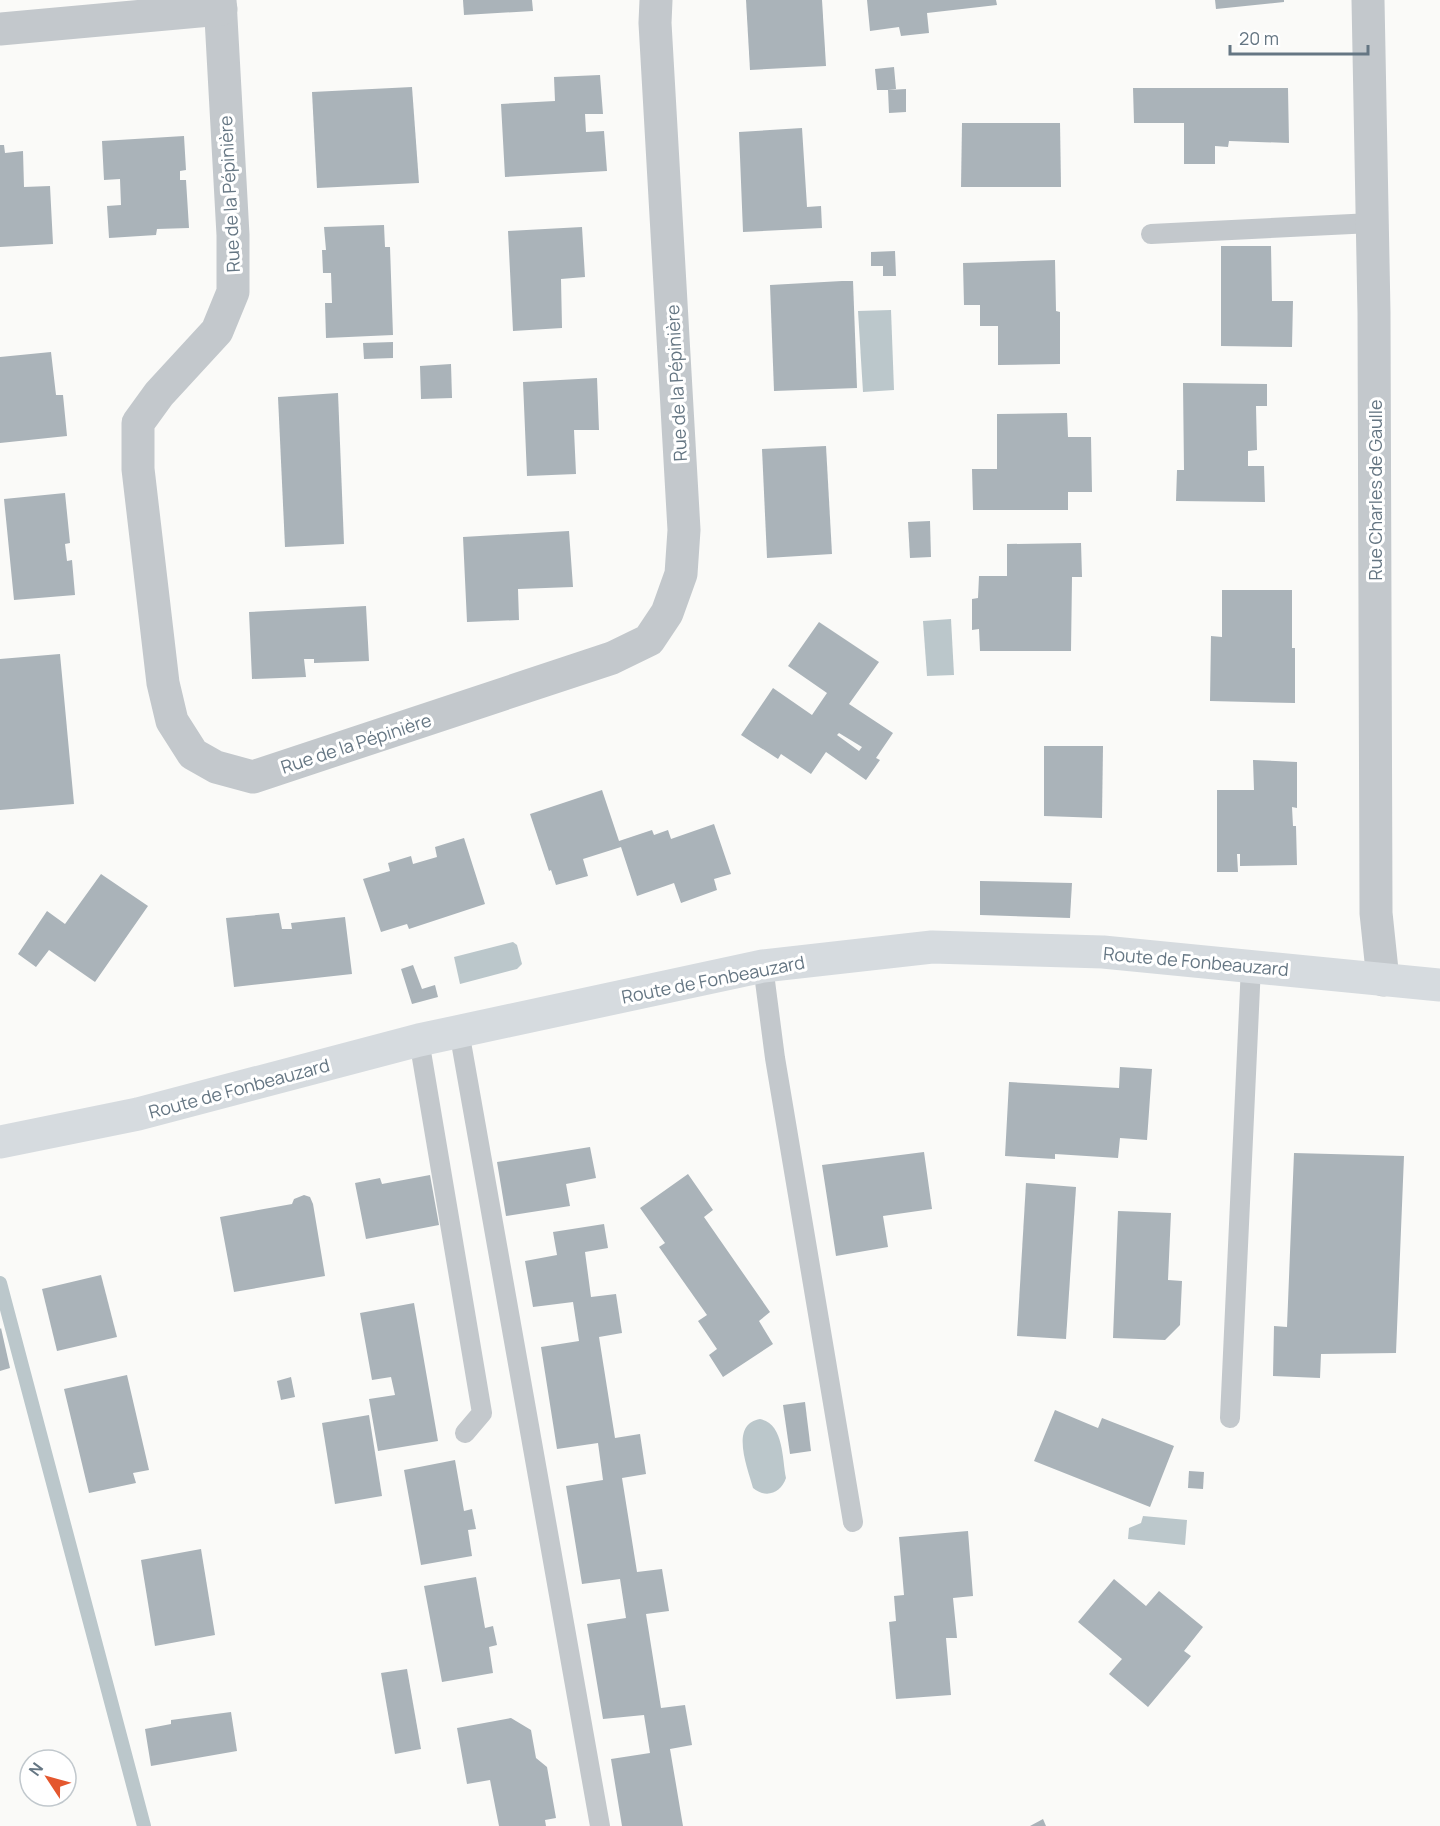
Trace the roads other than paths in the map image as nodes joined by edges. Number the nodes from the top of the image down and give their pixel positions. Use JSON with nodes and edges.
{"nodes":[{"id":1,"x":656,"y":0,"type":"edge"},
{"id":2,"x":1368,"y":0,"type":"edge"},
{"id":3,"x":220,"y":4,"type":"edge"},
{"id":4,"x":0,"y":29,"type":"edge"},
{"id":5,"x":1372,"y":223,"type":"junction"},
{"id":6,"x":1151,"y":234,"type":"dead end"},
{"id":7,"x":763,"y":966,"type":"junction"},
{"id":8,"x":1251,"y":966,"type":"junction"},
{"id":9,"x":1383,"y":980,"type":"junction"},
{"id":10,"x":1440,"y":985,"type":"edge"},
{"id":11,"x":459,"y":1031,"type":"junction"},
{"id":12,"x":419,"y":1040,"type":"junction"},
{"id":13,"x":0,"y":1142,"type":"edge"},
{"id":14,"x":1230,"y":1418,"type":"dead end"},
{"id":15,"x":465,"y":1433,"type":"dead end"},
{"id":16,"x":853,"y":1522,"type":"dead end"},
{"id":17,"x":600,"y":1826,"type":"edge"}],
"edges":[{"from":1,"to":3,"type":"street","name":"Rue de la Pépinière"},
{"from":2,"to":5,"type":"street","name":"Rue Charles de Gaulle"},
{"from":3,"to":4,"type":"street"},
{"from":5,"to":6,"type":"lane"},
{"from":5,"to":9,"type":"street","name":"Rue Charles de Gaulle"},
{"from":7,"to":8,"type":"street","name":"Route de Fonbeauzard"},
{"from":7,"to":11,"type":"street","name":"Route de Fonbeauzard"},
{"from":7,"to":16,"type":"lane"},
{"from":8,"to":9,"type":"street","name":"Route de Fonbeauzard"},
{"from":8,"to":14,"type":"lane"},
{"from":9,"to":10,"type":"street","name":"Route de Fonbeauzard"},
{"from":11,"to":12,"type":"street","name":"Route de Fonbeauzard"},
{"from":11,"to":17,"type":"lane"},
{"from":12,"to":13,"type":"street","name":"Route de Fonbeauzard"},
{"from":12,"to":15,"type":"lane"}]}
